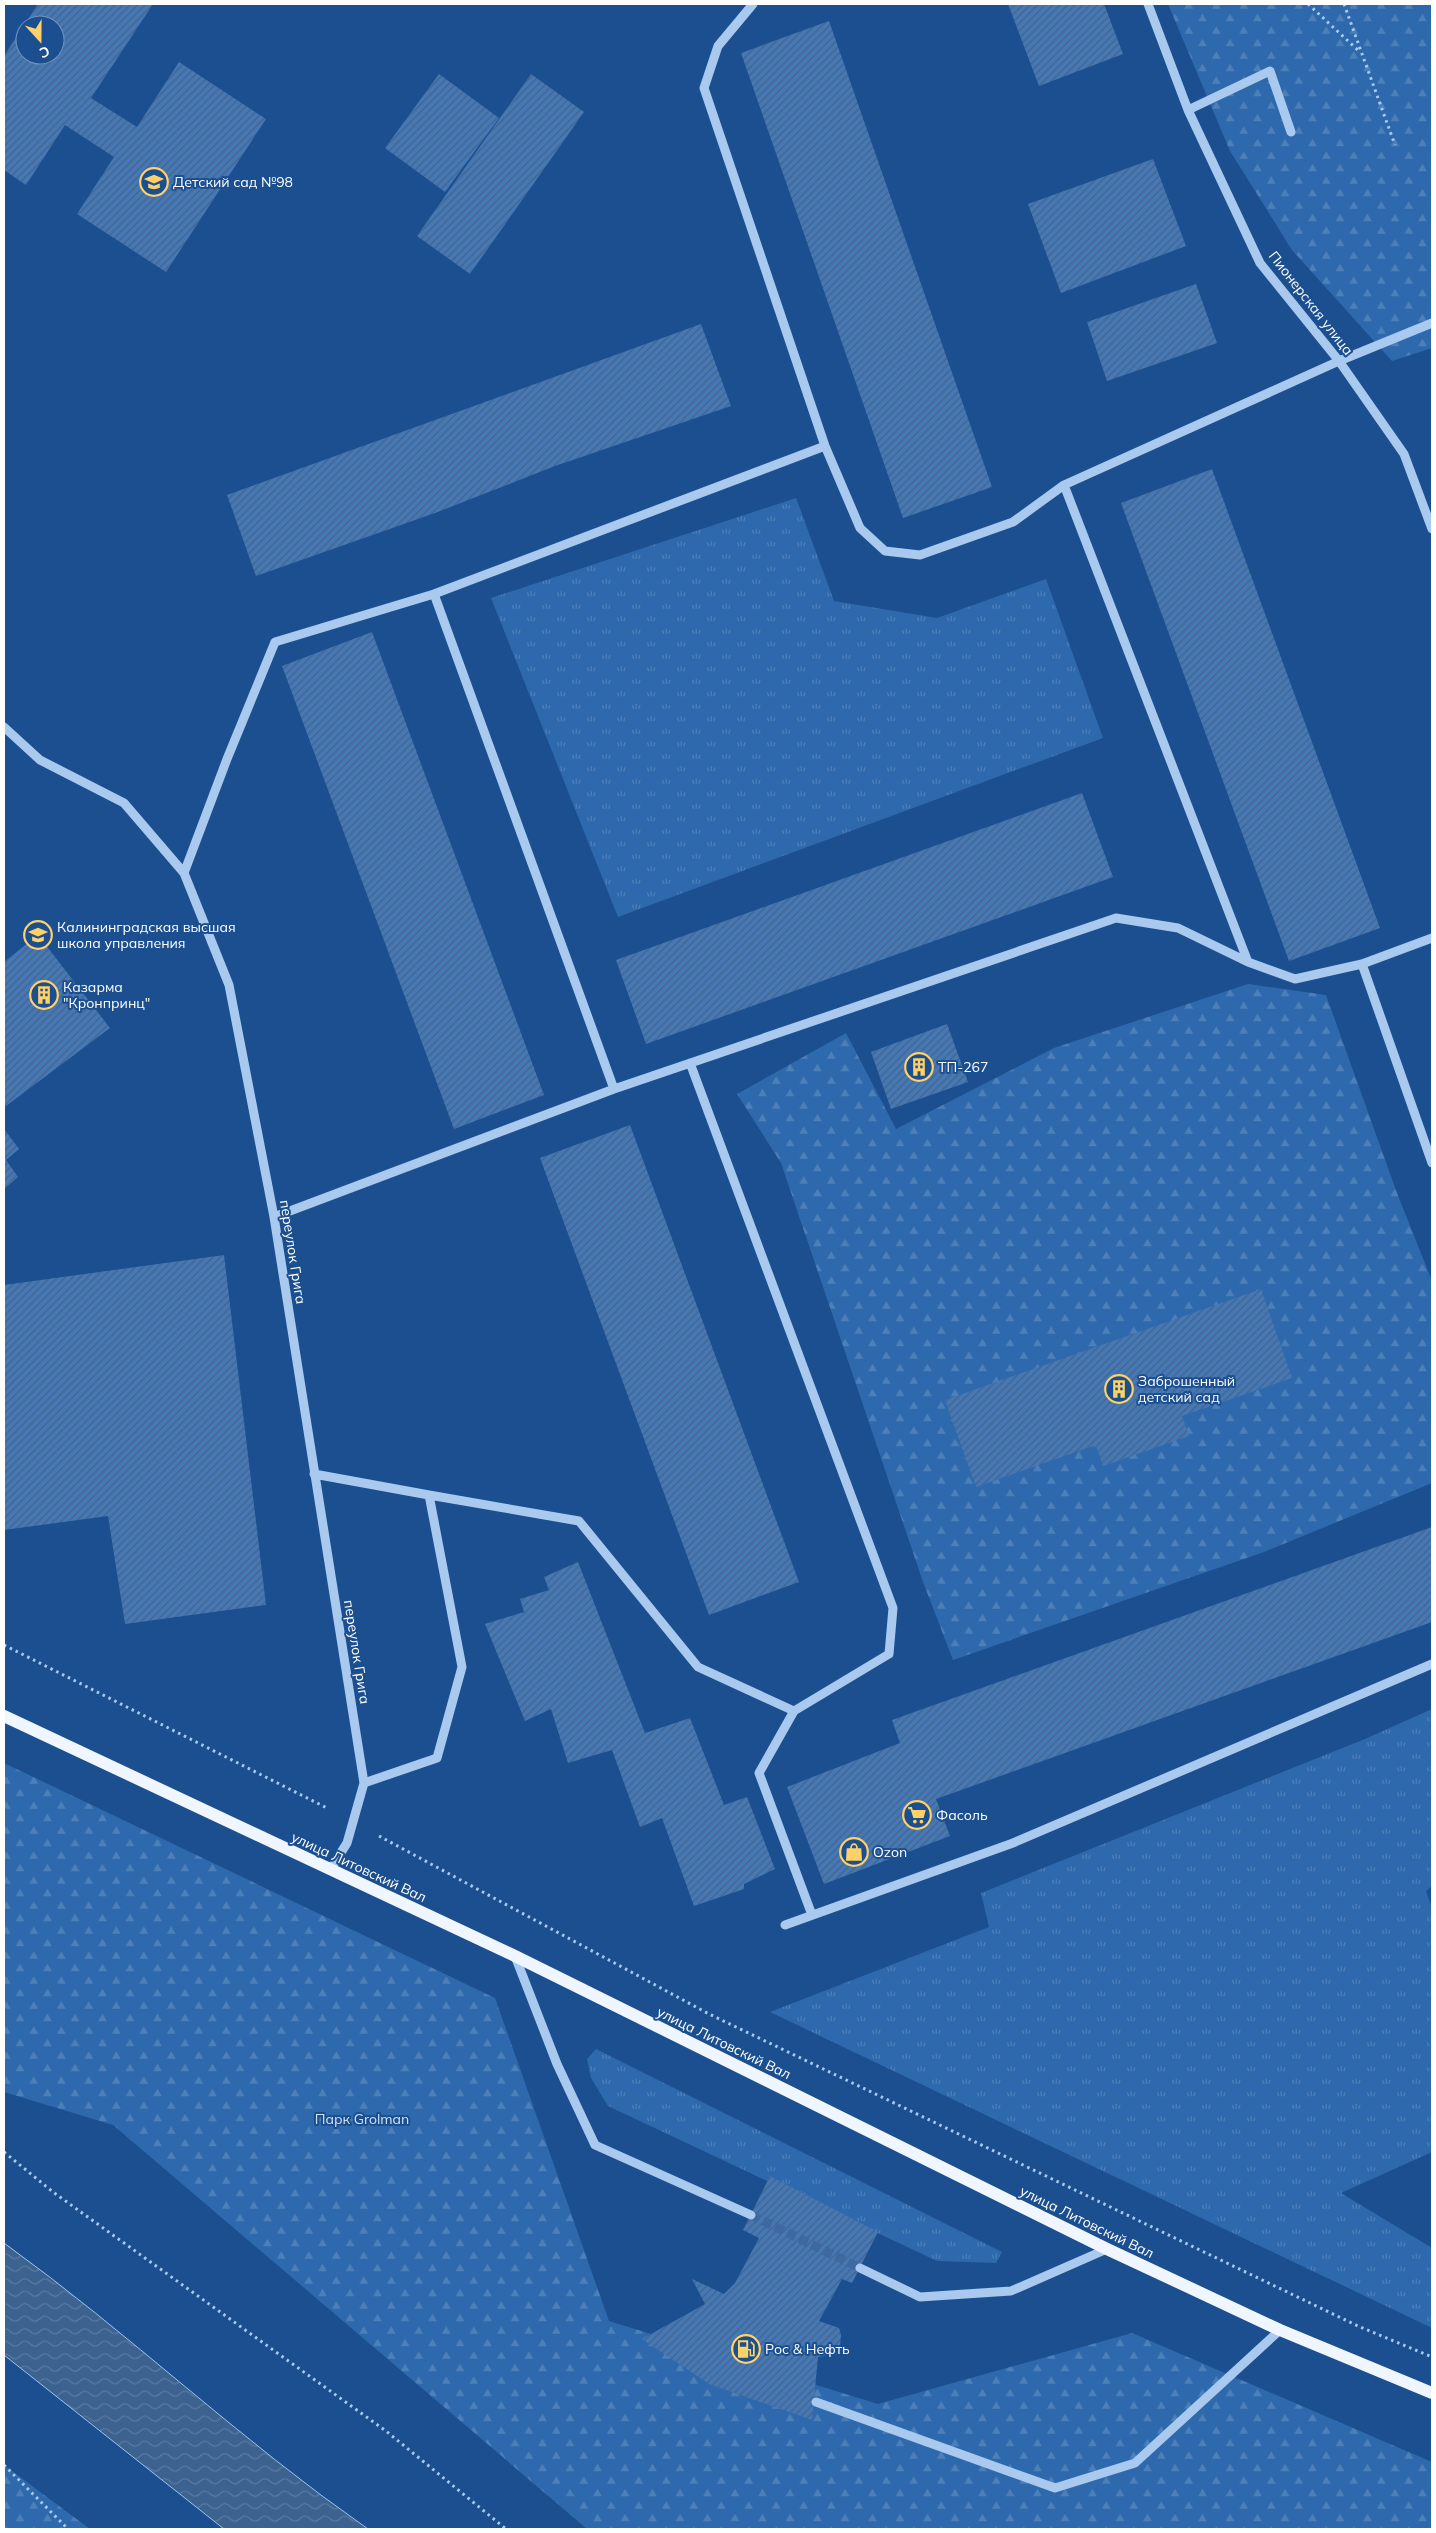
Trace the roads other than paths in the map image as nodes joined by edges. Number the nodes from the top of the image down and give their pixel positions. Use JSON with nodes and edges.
{"nodes":[{"id":1,"x":753,"y":4,"type":"edge"},
{"id":2,"x":1148,"y":4,"type":"edge"},
{"id":3,"x":1188,"y":110,"type":"junction"},
{"id":4,"x":1291,"y":132,"type":"dead end"},
{"id":5,"x":1432,"y":323,"type":"edge"},
{"id":6,"x":1339,"y":361,"type":"junction"},
{"id":7,"x":825,"y":446,"type":"junction"},
{"id":8,"x":1064,"y":485,"type":"junction"},
{"id":9,"x":1432,"y":529,"type":"edge"},
{"id":10,"x":434,"y":594,"type":"junction"},
{"id":11,"x":4,"y":727,"type":"edge"},
{"id":12,"x":184,"y":873,"type":"junction"},
{"id":13,"x":1432,"y":938,"type":"edge"},
{"id":14,"x":1248,"y":962,"type":"junction"},
{"id":15,"x":1362,"y":964,"type":"junction"},
{"id":16,"x":690,"y":1063,"type":"junction"},
{"id":17,"x":614,"y":1089,"type":"junction"},
{"id":18,"x":1432,"y":1163,"type":"edge"},
{"id":19,"x":274,"y":1217,"type":"junction"},
{"id":20,"x":314,"y":1474,"type":"junction"},
{"id":21,"x":429,"y":1495,"type":"junction"},
{"id":22,"x":1432,"y":1664,"type":"edge"},
{"id":23,"x":794,"y":1711,"type":"junction"},
{"id":24,"x":4,"y":1716,"type":"edge"},
{"id":25,"x":364,"y":1783,"type":"junction"},
{"id":26,"x":330,"y":1870,"type":"junction"},
{"id":27,"x":812,"y":1915,"type":"junction"},
{"id":28,"x":785,"y":1925,"type":"dead end"},
{"id":29,"x":515,"y":1956,"type":"junction"},
{"id":30,"x":751,"y":2215,"type":"tunnel mouth"},
{"id":31,"x":1107,"y":2249,"type":"junction"},
{"id":32,"x":860,"y":2268,"type":"tunnel mouth"},
{"id":33,"x":1280,"y":2330,"type":"junction"},
{"id":34,"x":1432,"y":2394,"type":"edge"},
{"id":35,"x":816,"y":2402,"type":"dead end"}],
"edges":[{"from":1,"to":7,"type":"street"},
{"from":2,"to":3,"type":"street","name":"Пионерская улица"},
{"from":3,"to":4,"type":"street"},
{"from":3,"to":6,"type":"street","name":"Пионерская улица"},
{"from":5,"to":6,"type":"street"},
{"from":6,"to":8,"type":"street"},
{"from":6,"to":9,"type":"street","name":"Пионерская улица"},
{"from":7,"to":8,"type":"street"},
{"from":7,"to":10,"type":"street"},
{"from":8,"to":14,"type":"street"},
{"from":10,"to":12,"type":"street"},
{"from":10,"to":17,"type":"street"},
{"from":11,"to":12,"type":"street","name":"переулок Грига"},
{"from":12,"to":19,"type":"street","name":"переулок Грига"},
{"from":13,"to":15,"type":"street"},
{"from":14,"to":15,"type":"street"},
{"from":14,"to":16,"type":"street"},
{"from":15,"to":18,"type":"street"},
{"from":16,"to":17,"type":"street"},
{"from":16,"to":23,"type":"street"},
{"from":17,"to":19,"type":"street"},
{"from":19,"to":20,"type":"street","name":"переулок Грига"},
{"from":20,"to":21,"type":"street"},
{"from":20,"to":25,"type":"street","name":"переулок Грига"},
{"from":21,"to":23,"type":"street"},
{"from":21,"to":25,"type":"street"},
{"from":22,"to":27,"type":"street"},
{"from":23,"to":27,"type":"street"},
{"from":24,"to":26,"type":"main road","name":"улица Литовский Вал"},
{"from":25,"to":26,"type":"street","name":"переулок Грига"},
{"from":26,"to":29,"type":"main road","name":"улица Литовский Вал"},
{"from":27,"to":28,"type":"street"},
{"from":29,"to":30,"type":"street"},
{"from":29,"to":31,"type":"main road","name":"улица Литовский Вал"},
{"from":31,"to":32,"type":"street"},
{"from":31,"to":33,"type":"main road","name":"улица Литовский Вал"},
{"from":33,"to":34,"type":"main road","name":"улица Литовский Вал"},
{"from":33,"to":35,"type":"street"}]}
